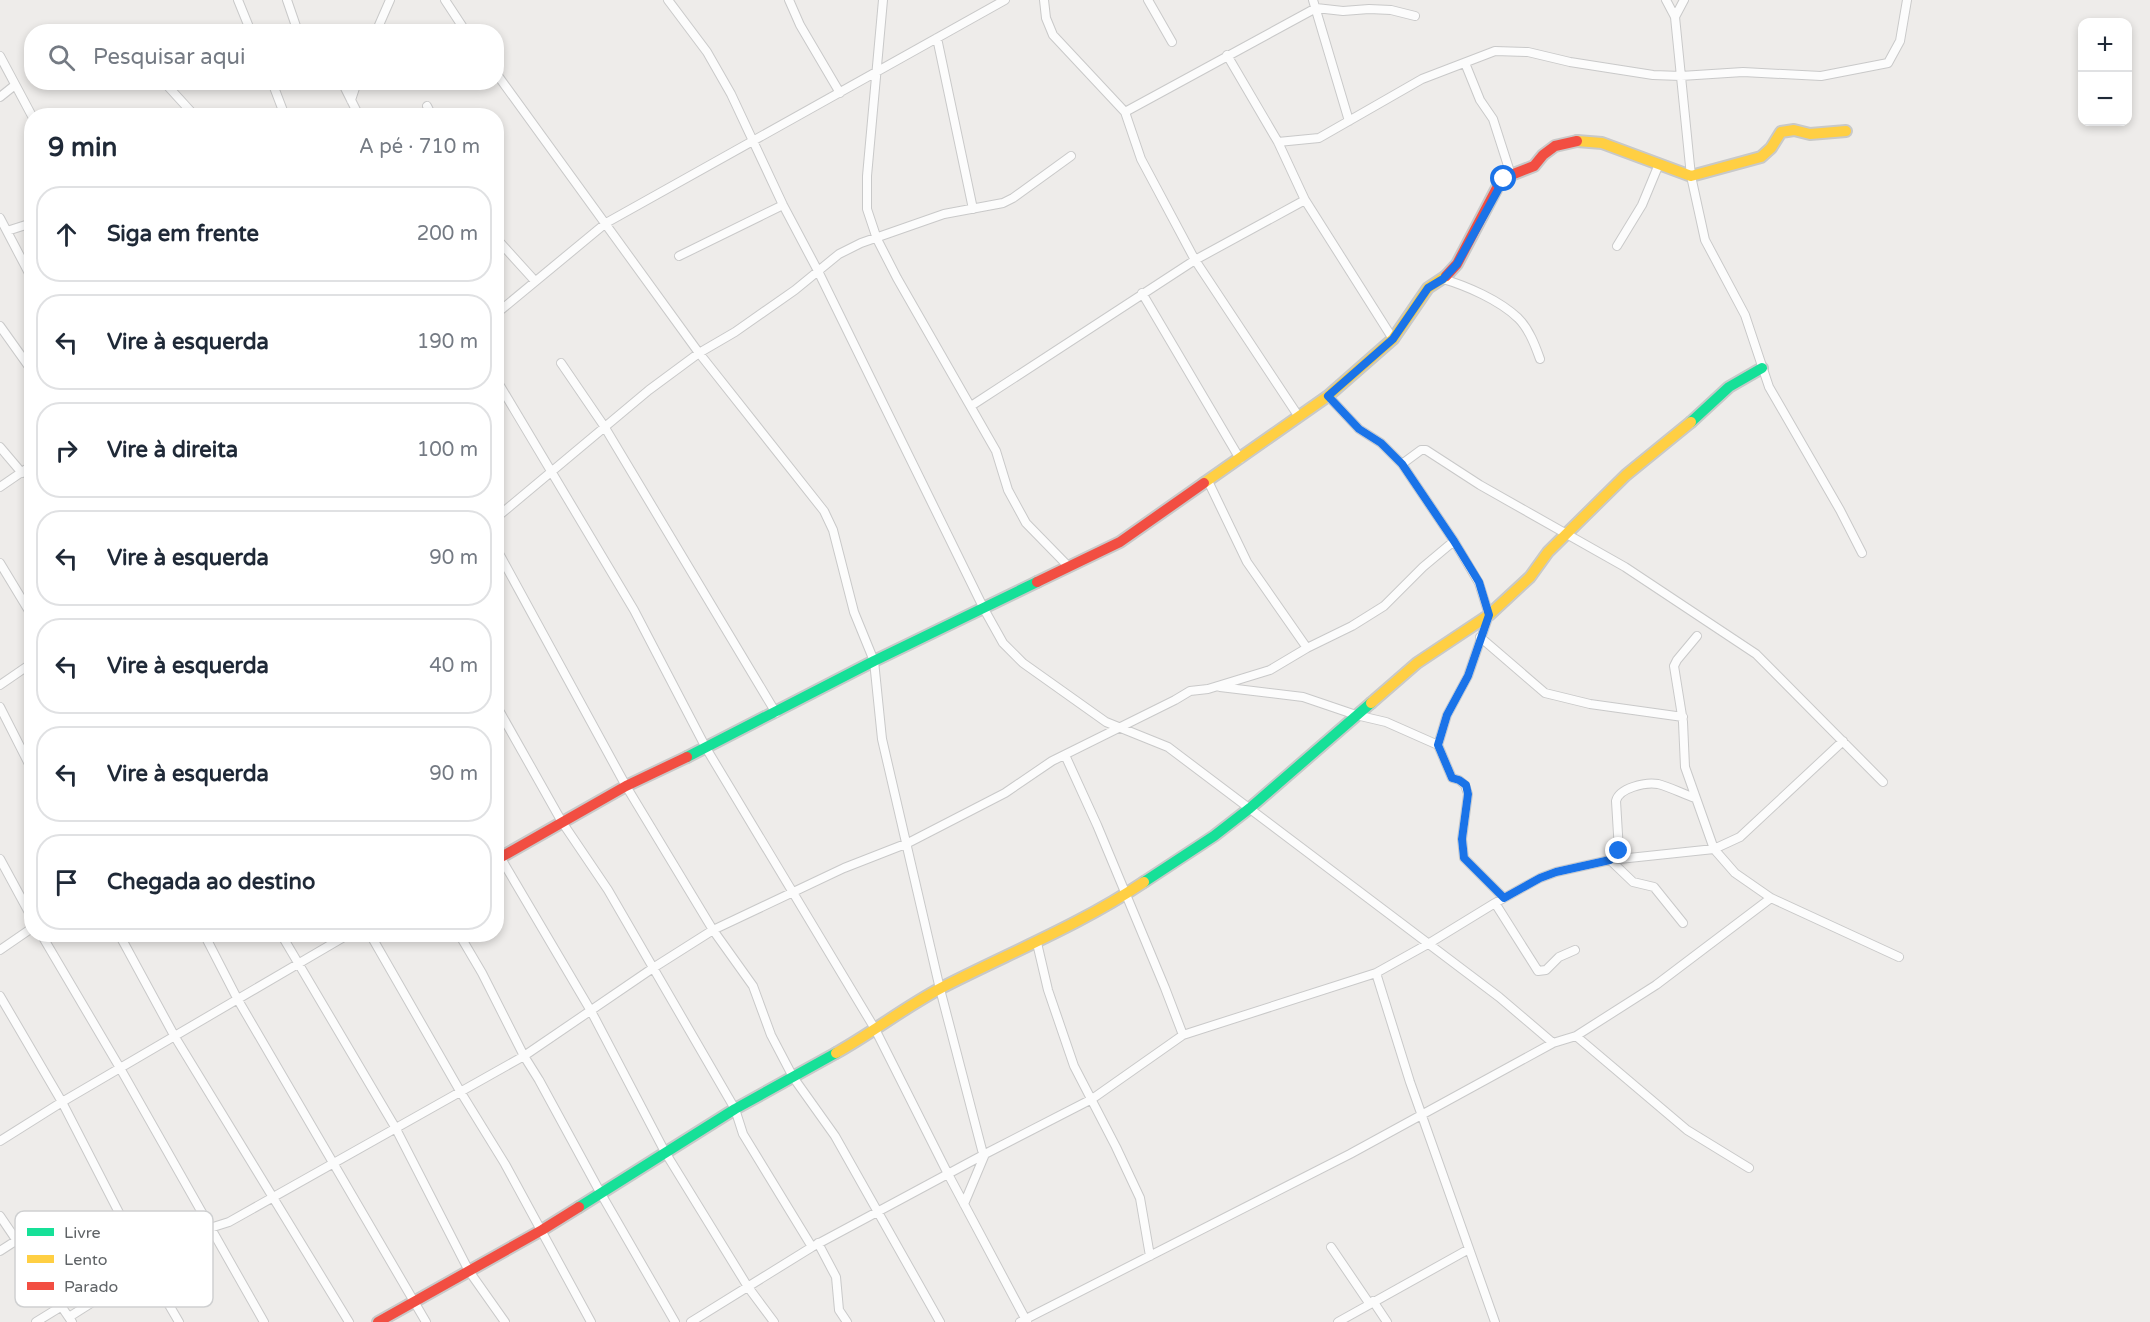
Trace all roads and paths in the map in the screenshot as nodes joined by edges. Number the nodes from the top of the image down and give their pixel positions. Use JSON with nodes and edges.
{"nodes":[{"id":1,"x":238,"y":0,"type":"edge"},
{"id":2,"x":287,"y":0,"type":"edge"},
{"id":3,"x":390,"y":0,"type":"edge"},
{"id":4,"x":444,"y":0,"type":"edge"},
{"id":5,"x":668,"y":0,"type":"edge"},
{"id":6,"x":789,"y":0,"type":"edge"},
{"id":7,"x":883,"y":0,"type":"edge"},
{"id":8,"x":1005,"y":0,"type":"edge"},
{"id":9,"x":1044,"y":0,"type":"edge"},
{"id":10,"x":1148,"y":0,"type":"edge"},
{"id":11,"x":1666,"y":0,"type":"edge"},
{"id":12,"x":1684,"y":0,"type":"edge"},
{"id":13,"x":1907,"y":0,"type":"edge"},
{"id":14,"x":1314,"y":4,"type":"edge"},
{"id":15,"x":1415,"y":16,"type":"dead end"},
{"id":16,"x":1675,"y":17,"type":"junction"},
{"id":17,"x":248,"y":24,"type":"edge"},
{"id":18,"x":295,"y":24,"type":"edge"},
{"id":19,"x":380,"y":24,"type":"edge"},
{"id":20,"x":460,"y":24,"type":"edge"},
{"id":21,"x":937,"y":38,"type":"junction"},
{"id":22,"x":1172,"y":42,"type":"dead end"},
{"id":23,"x":1227,"y":55,"type":"junction"},
{"id":24,"x":0,"y":57,"type":"edge"},
{"id":25,"x":1465,"y":63,"type":"junction"},
{"id":26,"x":876,"y":72,"type":"junction"},
{"id":27,"x":1681,"y":76,"type":"junction"},
{"id":28,"x":504,"y":84,"type":"edge"},
{"id":29,"x":15,"y":85,"type":"junction"},
{"id":30,"x":171,"y":90,"type":"edge"},
{"id":31,"x":275,"y":90,"type":"edge"},
{"id":32,"x":346,"y":90,"type":"edge"},
{"id":33,"x":354,"y":90,"type":"edge"},
{"id":34,"x":840,"y":93,"type":"junction"},
{"id":35,"x":0,"y":97,"type":"edge"},
{"id":36,"x":351,"y":100,"type":"junction"},
{"id":37,"x":28,"y":108,"type":"edge"},
{"id":38,"x":188,"y":108,"type":"edge"},
{"id":39,"x":282,"y":108,"type":"edge"},
{"id":40,"x":355,"y":108,"type":"edge"},
{"id":41,"x":1125,"y":112,"type":"junction"},
{"id":42,"x":1349,"y":121,"type":"junction"},
{"id":43,"x":1846,"y":131,"type":"dead end"},
{"id":44,"x":753,"y":141,"type":"junction"},
{"id":45,"x":1278,"y":142,"type":"junction"},
{"id":46,"x":1071,"y":156,"type":"dead end"},
{"id":47,"x":1659,"y":164,"type":"junction"},
{"id":48,"x":1511,"y":175,"type":"junction"},
{"id":49,"x":1690,"y":176,"type":"junction"},
{"id":50,"x":1305,"y":200,"type":"junction"},
{"id":51,"x":783,"y":205,"type":"junction"},
{"id":52,"x":973,"y":209,"type":"junction"},
{"id":53,"x":1,"y":221,"type":"edge"},
{"id":54,"x":606,"y":222,"type":"junction"},
{"id":55,"x":24,"y":226,"type":"edge"},
{"id":56,"x":7,"y":231,"type":"junction"},
{"id":57,"x":877,"y":238,"type":"junction"},
{"id":58,"x":1617,"y":246,"type":"dead end"},
{"id":59,"x":504,"y":247,"type":"edge"},
{"id":60,"x":679,"y":256,"type":"dead end"},
{"id":61,"x":1195,"y":260,"type":"junction"},
{"id":62,"x":24,"y":264,"type":"edge"},
{"id":63,"x":818,"y":271,"type":"junction"},
{"id":64,"x":1443,"y":279,"type":"junction"},
{"id":65,"x":535,"y":281,"type":"junction"},
{"id":66,"x":1142,"y":293,"type":"junction"},
{"id":67,"x":504,"y":307,"type":"edge"},
{"id":68,"x":0,"y":326,"type":"edge"},
{"id":69,"x":1393,"y":339,"type":"junction"},
{"id":70,"x":699,"y":353,"type":"junction"},
{"id":71,"x":1540,"y":359,"type":"dead end"},
{"id":72,"x":24,"y":360,"type":"edge"},
{"id":73,"x":561,"y":363,"type":"dead end"},
{"id":74,"x":1762,"y":368,"type":"junction"},
{"id":75,"x":504,"y":392,"type":"edge"},
{"id":76,"x":1328,"y":396,"type":"junction"},
{"id":77,"x":971,"y":406,"type":"junction"},
{"id":78,"x":1299,"y":417,"type":"junction"},
{"id":79,"x":604,"y":426,"type":"junction"},
{"id":80,"x":0,"y":447,"type":"edge"},
{"id":81,"x":1240,"y":459,"type":"junction"},
{"id":82,"x":1402,"y":464,"type":"junction"},
{"id":83,"x":552,"y":472,"type":"junction"},
{"id":84,"x":22,"y":473,"type":"joint"},
{"id":85,"x":1208,"y":481,"type":"junction"},
{"id":86,"x":0,"y":488,"type":"edge"},
{"id":87,"x":504,"y":511,"type":"edge"},
{"id":88,"x":1567,"y":534,"type":"junction"},
{"id":89,"x":1454,"y":541,"type":"junction"},
{"id":90,"x":1862,"y":553,"type":"dead end"},
{"id":91,"x":0,"y":563,"type":"edge"},
{"id":92,"x":504,"y":563,"type":"edge"},
{"id":93,"x":1069,"y":567,"type":"junction"},
{"id":94,"x":24,"y":603,"type":"edge"},
{"id":95,"x":984,"y":609,"type":"junction"},
{"id":96,"x":1489,"y":615,"type":"junction"},
{"id":97,"x":1697,"y":636,"type":"dead end"},
{"id":98,"x":1480,"y":637,"type":"junction"},
{"id":99,"x":1307,"y":648,"type":"junction"},
{"id":100,"x":874,"y":661,"type":"junction"},
{"id":101,"x":24,"y":668,"type":"edge"},
{"id":102,"x":0,"y":685,"type":"edge"},
{"id":103,"x":1216,"y":686,"type":"junction"},
{"id":104,"x":0,"y":707,"type":"edge"},
{"id":105,"x":776,"y":712,"type":"junction"},
{"id":106,"x":1356,"y":715,"type":"junction"},
{"id":107,"x":1683,"y":717,"type":"junction"},
{"id":108,"x":504,"y":719,"type":"edge"},
{"id":109,"x":1119,"y":726,"type":"junction"},
{"id":110,"x":1843,"y":741,"type":"junction"},
{"id":111,"x":1438,"y":745,"type":"junction"},
{"id":112,"x":706,"y":748,"type":"junction"},
{"id":113,"x":24,"y":754,"type":"edge"},
{"id":114,"x":1065,"y":755,"type":"junction"},
{"id":115,"x":1884,"y":782,"type":"dead end"},
{"id":116,"x":626,"y":786,"type":"junction"},
{"id":117,"x":1695,"y":798,"type":"junction"},
{"id":118,"x":1250,"y":808,"type":"junction"},
{"id":119,"x":562,"y":822,"type":"junction"},
{"id":120,"x":908,"y":843,"type":"junction"},
{"id":121,"x":1714,"y":849,"type":"junction"},
{"id":122,"x":504,"y":853,"type":"edge"},
{"id":123,"x":0,"y":859,"type":"edge"},
{"id":124,"x":1610,"y":860,"type":"junction"},
{"id":125,"x":504,"y":866,"type":"edge"},
{"id":126,"x":793,"y":892,"type":"junction"},
{"id":127,"x":1125,"y":895,"type":"junction"},
{"id":128,"x":1504,"y":898,"type":"junction"},
{"id":129,"x":1771,"y":898,"type":"junction"},
{"id":130,"x":24,"y":903,"type":"edge"},
{"id":131,"x":1495,"y":903,"type":"junction"},
{"id":132,"x":1683,"y":923,"type":"dead end"},
{"id":133,"x":713,"y":930,"type":"junction"},
{"id":134,"x":24,"y":934,"type":"edge"},
{"id":135,"x":46,"y":942,"type":"edge"},
{"id":136,"x":123,"y":942,"type":"edge"},
{"id":137,"x":208,"y":942,"type":"edge"},
{"id":138,"x":286,"y":942,"type":"edge"},
{"id":139,"x":335,"y":942,"type":"edge"},
{"id":140,"x":375,"y":942,"type":"edge"},
{"id":141,"x":464,"y":942,"type":"edge"},
{"id":142,"x":1037,"y":943,"type":"junction"},
{"id":143,"x":1428,"y":944,"type":"junction"},
{"id":144,"x":0,"y":950,"type":"edge"},
{"id":145,"x":1575,"y":950,"type":"dead end"},
{"id":146,"x":1899,"y":957,"type":"dead end"},
{"id":147,"x":298,"y":964,"type":"junction"},
{"id":148,"x":653,"y":968,"type":"junction"},
{"id":149,"x":1376,"y":973,"type":"junction"},
{"id":150,"x":940,"y":989,"type":"junction"},
{"id":151,"x":0,"y":996,"type":"edge"},
{"id":152,"x":238,"y":1000,"type":"junction"},
{"id":153,"x":591,"y":1011,"type":"junction"},
{"id":154,"x":875,"y":1029,"type":"junction"},
{"id":155,"x":1183,"y":1035,"type":"junction"},
{"id":156,"x":1576,"y":1036,"type":"junction"},
{"id":157,"x":175,"y":1037,"type":"junction"},
{"id":158,"x":1553,"y":1043,"type":"junction"},
{"id":159,"x":524,"y":1056,"type":"junction"},
{"id":160,"x":120,"y":1068,"type":"junction"},
{"id":161,"x":793,"y":1077,"type":"junction"},
{"id":162,"x":460,"y":1092,"type":"junction"},
{"id":163,"x":1092,"y":1099,"type":"junction"},
{"id":164,"x":62,"y":1102,"type":"junction"},
{"id":165,"x":735,"y":1109,"type":"junction"},
{"id":166,"x":1422,"y":1114,"type":"junction"},
{"id":167,"x":395,"y":1127,"type":"junction"},
{"id":168,"x":0,"y":1141,"type":"edge"},
{"id":169,"x":665,"y":1152,"type":"junction"},
{"id":170,"x":985,"y":1154,"type":"junction"},
{"id":171,"x":333,"y":1161,"type":"junction"},
{"id":172,"x":1749,"y":1168,"type":"dead end"},
{"id":173,"x":948,"y":1174,"type":"junction"},
{"id":174,"x":600,"y":1192,"type":"junction"},
{"id":175,"x":272,"y":1198,"type":"junction"},
{"id":176,"x":964,"y":1204,"type":"junction"},
{"id":177,"x":118,"y":1211,"type":"edge"},
{"id":178,"x":200,"y":1211,"type":"edge"},
{"id":179,"x":877,"y":1211,"type":"junction"},
{"id":180,"x":0,"y":1216,"type":"edge"},
{"id":181,"x":213,"y":1227,"type":"edge"},
{"id":182,"x":542,"y":1230,"type":"junction"},
{"id":183,"x":213,"y":1233,"type":"edge"},
{"id":184,"x":15,"y":1237,"type":"edge"},
{"id":185,"x":15,"y":1241,"type":"edge"},
{"id":186,"x":815,"y":1245,"type":"junction"},
{"id":187,"x":1331,"y":1247,"type":"dead end"},
{"id":188,"x":1470,"y":1249,"type":"junction"},
{"id":189,"x":0,"y":1251,"type":"edge"},
{"id":190,"x":1150,"y":1256,"type":"junction"},
{"id":191,"x":469,"y":1271,"type":"junction"},
{"id":192,"x":748,"y":1287,"type":"junction"},
{"id":193,"x":414,"y":1302,"type":"junction"},
{"id":194,"x":1371,"y":1302,"type":"junction"},
{"id":195,"x":60,"y":1307,"type":"edge"},
{"id":196,"x":89,"y":1307,"type":"edge"},
{"id":197,"x":170,"y":1307,"type":"edge"},
{"id":198,"x":71,"y":1319,"type":"edge"},
{"id":199,"x":1024,"y":1321,"type":"edge"},
{"id":200,"x":36,"y":1322,"type":"edge"},
{"id":201,"x":179,"y":1322,"type":"edge"},
{"id":202,"x":264,"y":1322,"type":"edge"},
{"id":203,"x":349,"y":1322,"type":"edge"},
{"id":204,"x":378,"y":1322,"type":"edge"},
{"id":205,"x":426,"y":1322,"type":"edge"},
{"id":206,"x":505,"y":1322,"type":"edge"},
{"id":207,"x":591,"y":1322,"type":"edge"},
{"id":208,"x":675,"y":1322,"type":"edge"},
{"id":209,"x":691,"y":1322,"type":"edge"},
{"id":210,"x":774,"y":1322,"type":"edge"},
{"id":211,"x":847,"y":1322,"type":"edge"},
{"id":212,"x":940,"y":1322,"type":"edge"},
{"id":213,"x":1338,"y":1322,"type":"edge"},
{"id":214,"x":1387,"y":1322,"type":"edge"},
{"id":215,"x":1495,"y":1322,"type":"edge"}],
"edges":[{"from":1,"to":17,"type":"street"},
{"from":2,"to":18,"type":"street"},
{"from":3,"to":19,"type":"street"},
{"from":4,"to":20,"type":"street"},
{"from":5,"to":44,"type":"street"},
{"from":6,"to":34,"type":"street"},
{"from":7,"to":26,"type":"street"},
{"from":8,"to":21,"type":"street"},
{"from":9,"to":41,"type":"street"},
{"from":10,"to":22,"type":"street"},
{"from":11,"to":16,"type":"street"},
{"from":12,"to":16,"type":"street"},
{"from":13,"to":27,"type":"street"},
{"from":14,"to":15,"type":"street"},
{"from":14,"to":23,"type":"street"},
{"from":14,"to":42,"type":"street"},
{"from":16,"to":27,"type":"street"},
{"from":21,"to":26,"type":"street"},
{"from":21,"to":52,"type":"street"},
{"from":23,"to":41,"type":"street"},
{"from":23,"to":45,"type":"street"},
{"from":24,"to":29,"type":"street"},
{"from":25,"to":27,"type":"street"},
{"from":25,"to":42,"type":"street"},
{"from":25,"to":48,"type":"street"},
{"from":26,"to":34,"type":"street"},
{"from":26,"to":57,"type":"street"},
{"from":27,"to":49,"type":"street"},
{"from":28,"to":54,"type":"street"},
{"from":29,"to":35,"type":"street"},
{"from":29,"to":37,"type":"street"},
{"from":30,"to":38,"type":"street"},
{"from":31,"to":39,"type":"street"},
{"from":32,"to":36,"type":"street"},
{"from":33,"to":36,"type":"street"},
{"from":34,"to":44,"type":"street"},
{"from":36,"to":40,"type":"street"},
{"from":41,"to":61,"type":"street"},
{"from":42,"to":45,"type":"street"},
{"from":43,"to":49,"type":"street"},
{"from":44,"to":51,"type":"street"},
{"from":44,"to":54,"type":"street"},
{"from":45,"to":50,"type":"street"},
{"from":46,"to":52,"type":"street"},
{"from":47,"to":48,"type":"street"},
{"from":47,"to":49,"type":"street"},
{"from":47,"to":58,"type":"street"},
{"from":48,"to":64,"type":"street"},
{"from":49,"to":74,"type":"street"},
{"from":50,"to":61,"type":"street"},
{"from":50,"to":69,"type":"street"},
{"from":51,"to":60,"type":"street"},
{"from":51,"to":63,"type":"street"},
{"from":52,"to":57,"type":"street"},
{"from":53,"to":56,"type":"street"},
{"from":54,"to":65,"type":"street"},
{"from":54,"to":70,"type":"street"},
{"from":55,"to":56,"type":"street"},
{"from":56,"to":62,"type":"street"},
{"from":57,"to":63,"type":"street"},
{"from":57,"to":77,"type":"street"},
{"from":59,"to":65,"type":"street"},
{"from":61,"to":66,"type":"street"},
{"from":61,"to":78,"type":"street"},
{"from":63,"to":70,"type":"street"},
{"from":63,"to":95,"type":"street"},
{"from":64,"to":69,"type":"street"},
{"from":64,"to":71,"type":"street"},
{"from":65,"to":67,"type":"street"},
{"from":66,"to":77,"type":"street"},
{"from":66,"to":81,"type":"street"},
{"from":68,"to":72,"type":"street"},
{"from":69,"to":76,"type":"street"},
{"from":70,"to":79,"type":"street"},
{"from":70,"to":100,"type":"street"},
{"from":73,"to":79,"type":"street"},
{"from":74,"to":88,"type":"street"},
{"from":74,"to":90,"type":"street"},
{"from":75,"to":83,"type":"street"},
{"from":76,"to":78,"type":"street"},
{"from":76,"to":82,"type":"street"},
{"from":77,"to":93,"type":"street"},
{"from":78,"to":81,"type":"street"},
{"from":79,"to":83,"type":"street"},
{"from":79,"to":105,"type":"street"},
{"from":80,"to":84,"type":"street"},
{"from":81,"to":85,"type":"street"},
{"from":82,"to":88,"type":"street"},
{"from":82,"to":89,"type":"street"},
{"from":83,"to":87,"type":"street"},
{"from":83,"to":112,"type":"street"},
{"from":84,"to":86,"type":"street"},
{"from":85,"to":93,"type":"street"},
{"from":85,"to":99,"type":"street"},
{"from":88,"to":96,"type":"street"},
{"from":88,"to":110,"type":"street"},
{"from":89,"to":96,"type":"street"},
{"from":89,"to":99,"type":"street"},
{"from":91,"to":94,"type":"street"},
{"from":92,"to":116,"type":"street"},
{"from":93,"to":95,"type":"street"},
{"from":95,"to":100,"type":"street"},
{"from":95,"to":109,"type":"street"},
{"from":96,"to":98,"type":"street"},
{"from":96,"to":106,"type":"street"},
{"from":97,"to":107,"type":"street"},
{"from":98,"to":107,"type":"street"},
{"from":98,"to":111,"type":"street"},
{"from":99,"to":103,"type":"street"},
{"from":100,"to":105,"type":"street"},
{"from":100,"to":120,"type":"street"},
{"from":101,"to":102,"type":"street"},
{"from":103,"to":106,"type":"street"},
{"from":103,"to":109,"type":"street"},
{"from":104,"to":113,"type":"street"},
{"from":105,"to":112,"type":"street"},
{"from":106,"to":111,"type":"street"},
{"from":106,"to":118,"type":"street"},
{"from":107,"to":117,"type":"street"},
{"from":108,"to":119,"type":"street"},
{"from":109,"to":114,"type":"street"},
{"from":109,"to":118,"type":"street"},
{"from":110,"to":115,"type":"street"},
{"from":110,"to":121,"type":"street"},
{"from":111,"to":128,"type":"street"},
{"from":112,"to":116,"type":"street"},
{"from":112,"to":126,"type":"street"},
{"from":114,"to":120,"type":"street"},
{"from":114,"to":127,"type":"street"},
{"from":116,"to":119,"type":"street"},
{"from":116,"to":133,"type":"street"},
{"from":117,"to":121,"type":"street"},
{"from":117,"to":124,"type":"street"},
{"from":118,"to":127,"type":"street"},
{"from":118,"to":143,"type":"street"},
{"from":119,"to":122,"type":"street"},
{"from":119,"to":148,"type":"street"},
{"from":120,"to":126,"type":"street"},
{"from":120,"to":150,"type":"street"},
{"from":121,"to":124,"type":"street"},
{"from":121,"to":129,"type":"street"},
{"from":123,"to":130,"type":"street"},
{"from":124,"to":128,"type":"street"},
{"from":124,"to":132,"type":"street"},
{"from":125,"to":153,"type":"street"},
{"from":126,"to":133,"type":"street"},
{"from":126,"to":154,"type":"street"},
{"from":127,"to":142,"type":"street"},
{"from":127,"to":155,"type":"street"},
{"from":128,"to":131,"type":"street"},
{"from":129,"to":146,"type":"street"},
{"from":129,"to":156,"type":"street"},
{"from":131,"to":143,"type":"street"},
{"from":131,"to":145,"type":"street"},
{"from":133,"to":148,"type":"street"},
{"from":133,"to":161,"type":"street"},
{"from":134,"to":144,"type":"street"},
{"from":135,"to":160,"type":"street"},
{"from":136,"to":157,"type":"street"},
{"from":137,"to":152,"type":"street"},
{"from":138,"to":147,"type":"street"},
{"from":139,"to":147,"type":"street"},
{"from":140,"to":162,"type":"street"},
{"from":141,"to":159,"type":"street"},
{"from":142,"to":150,"type":"street"},
{"from":142,"to":163,"type":"street"},
{"from":143,"to":149,"type":"street"},
{"from":143,"to":158,"type":"street"},
{"from":147,"to":152,"type":"street"},
{"from":147,"to":167,"type":"street"},
{"from":148,"to":153,"type":"street"},
{"from":148,"to":165,"type":"street"},
{"from":149,"to":155,"type":"street"},
{"from":149,"to":166,"type":"street"},
{"from":150,"to":154,"type":"street"},
{"from":150,"to":170,"type":"street"},
{"from":151,"to":164,"type":"street"},
{"from":152,"to":157,"type":"street"},
{"from":152,"to":171,"type":"street"},
{"from":153,"to":159,"type":"street"},
{"from":153,"to":169,"type":"street"},
{"from":154,"to":161,"type":"street"},
{"from":154,"to":173,"type":"street"},
{"from":155,"to":163,"type":"street"},
{"from":156,"to":158,"type":"street"},
{"from":156,"to":172,"type":"street"},
{"from":157,"to":160,"type":"street"},
{"from":157,"to":175,"type":"street"},
{"from":158,"to":166,"type":"street"},
{"from":159,"to":162,"type":"street"},
{"from":159,"to":174,"type":"street"},
{"from":160,"to":164,"type":"street"},
{"from":160,"to":178,"type":"street"},
{"from":161,"to":165,"type":"street"},
{"from":161,"to":179,"type":"street"},
{"from":162,"to":167,"type":"street"},
{"from":162,"to":182,"type":"street"},
{"from":163,"to":170,"type":"street"},
{"from":163,"to":190,"type":"street"},
{"from":164,"to":168,"type":"street"},
{"from":164,"to":177,"type":"street"},
{"from":165,"to":169,"type":"street"},
{"from":165,"to":186,"type":"street"},
{"from":166,"to":188,"type":"street"},
{"from":166,"to":190,"type":"street"},
{"from":167,"to":171,"type":"street"},
{"from":167,"to":191,"type":"street"},
{"from":169,"to":174,"type":"street"},
{"from":169,"to":192,"type":"street"},
{"from":170,"to":173,"type":"street"},
{"from":170,"to":176,"type":"street"},
{"from":171,"to":175,"type":"street"},
{"from":171,"to":193,"type":"street"},
{"from":173,"to":176,"type":"street"},
{"from":173,"to":179,"type":"street"},
{"from":174,"to":182,"type":"street"},
{"from":174,"to":208,"type":"street"},
{"from":175,"to":181,"type":"street"},
{"from":175,"to":203,"type":"street"},
{"from":176,"to":199,"type":"street"},
{"from":179,"to":186,"type":"street"},
{"from":179,"to":212,"type":"street"},
{"from":180,"to":184,"type":"street"},
{"from":182,"to":191,"type":"street"},
{"from":182,"to":207,"type":"street"},
{"from":183,"to":202,"type":"street"},
{"from":185,"to":189,"type":"street"},
{"from":186,"to":192,"type":"street"},
{"from":186,"to":211,"type":"street"},
{"from":187,"to":194,"type":"street"},
{"from":188,"to":194,"type":"street"},
{"from":188,"to":215,"type":"street"},
{"from":190,"to":199,"type":"street"},
{"from":191,"to":193,"type":"street"},
{"from":191,"to":206,"type":"street"},
{"from":192,"to":209,"type":"street"},
{"from":192,"to":210,"type":"street"},
{"from":193,"to":204,"type":"street"},
{"from":193,"to":205,"type":"street"},
{"from":194,"to":213,"type":"street"},
{"from":194,"to":214,"type":"street"},
{"from":195,"to":200,"type":"street"},
{"from":196,"to":198,"type":"street"},
{"from":197,"to":201,"type":"street"}]}
